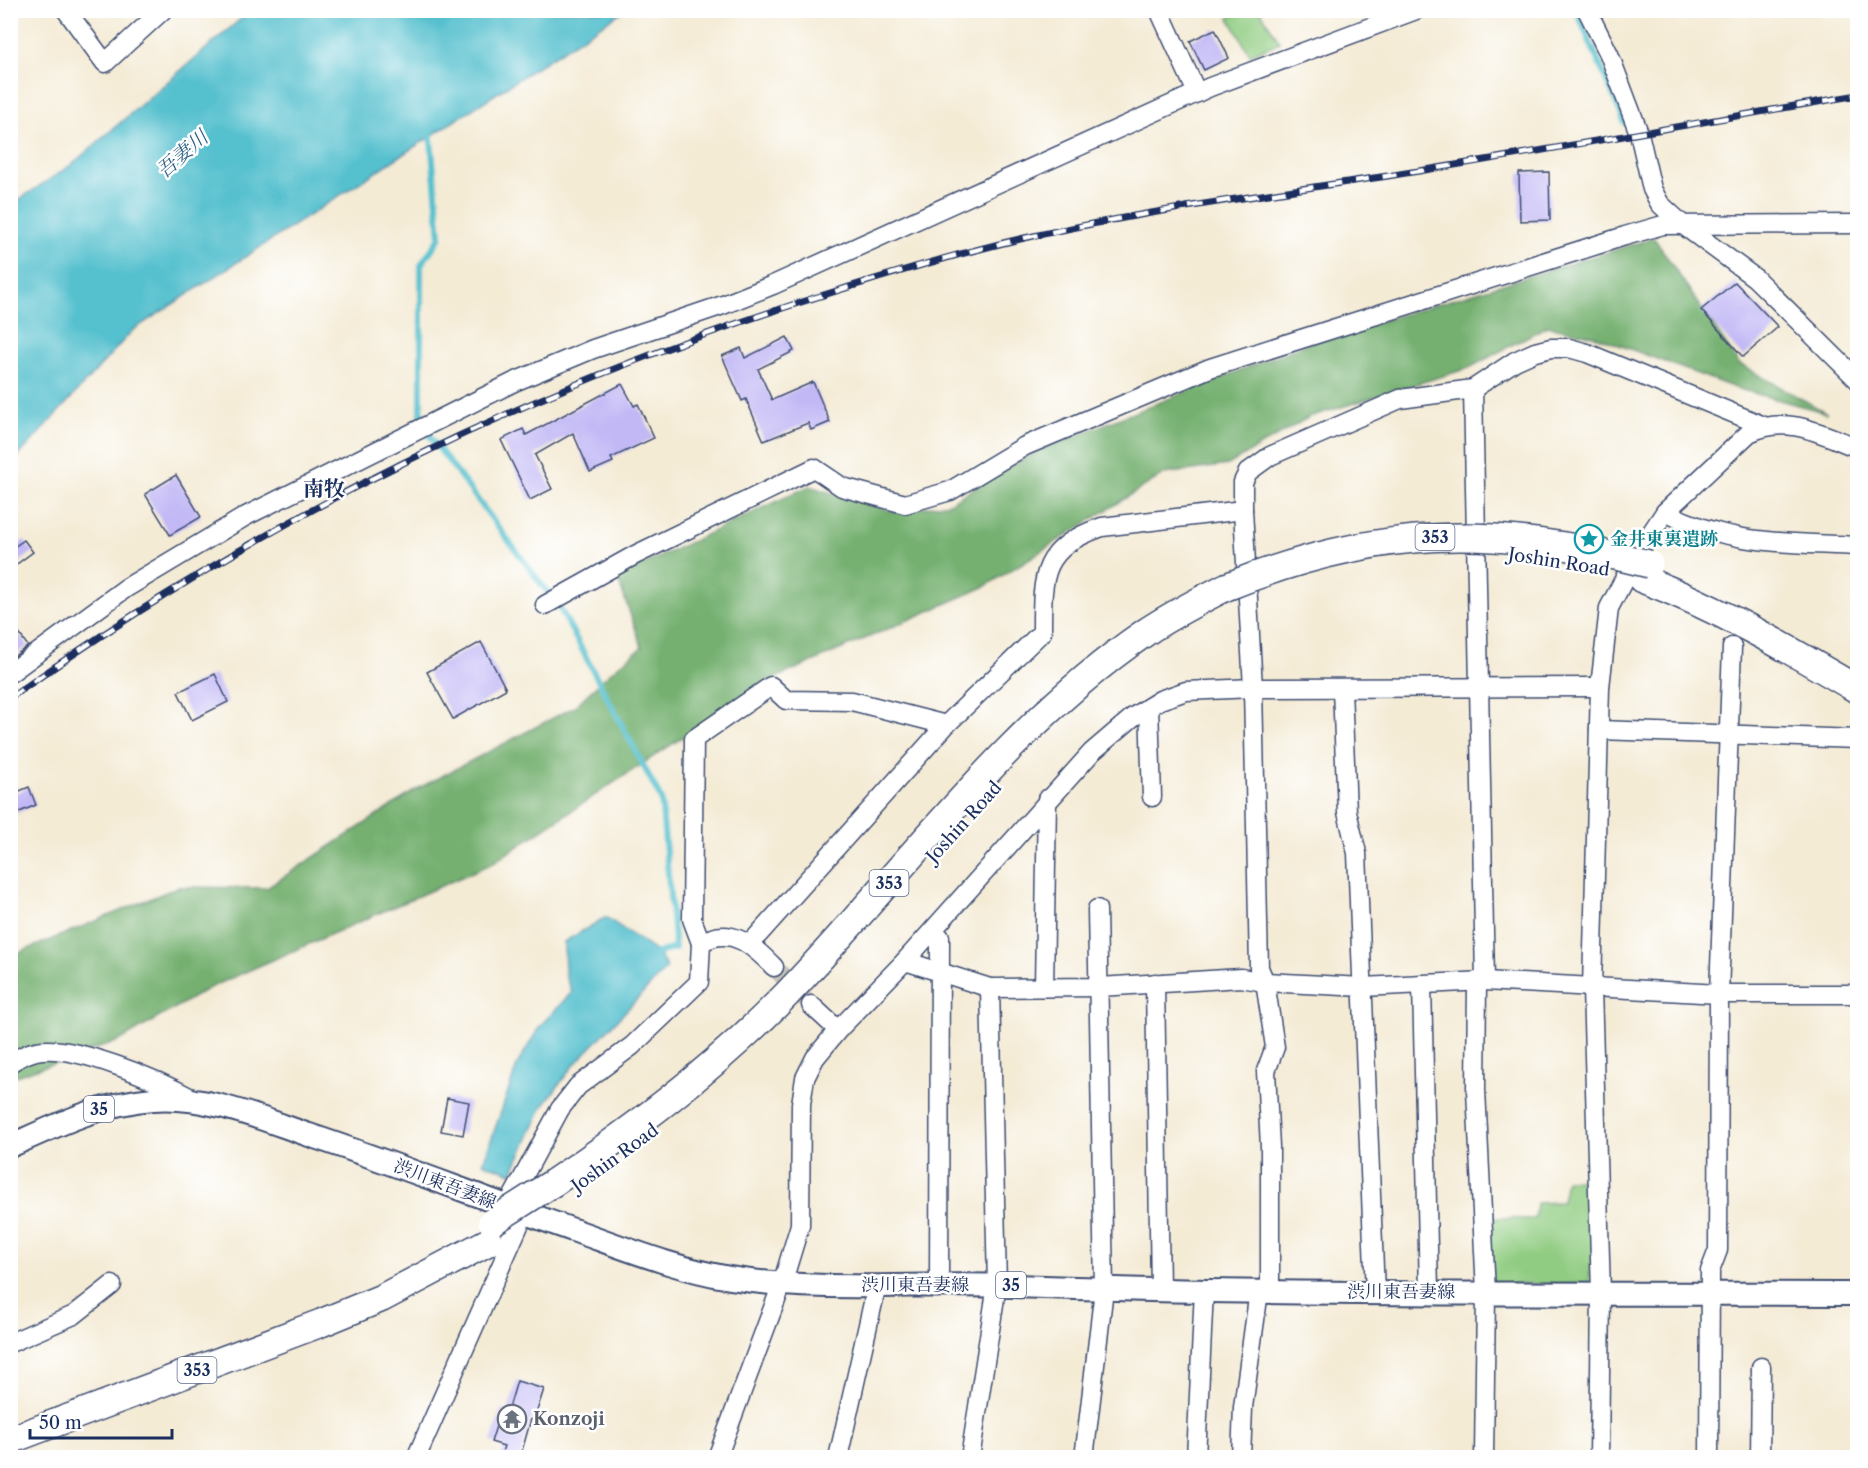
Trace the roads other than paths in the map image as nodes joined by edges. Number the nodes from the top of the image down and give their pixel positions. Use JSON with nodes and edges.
{"nodes":[{"id":1,"x":66,"y":10,"type":"edge"},
{"id":2,"x":163,"y":10,"type":"edge"},
{"id":3,"x":1159,"y":10,"type":"edge"},
{"id":4,"x":1416,"y":10,"type":"edge"},
{"id":5,"x":1587,"y":10,"type":"edge"},
{"id":6,"x":1197,"y":93,"type":"junction"},
{"id":7,"x":1857,"y":224,"type":"edge"},
{"id":8,"x":1683,"y":225,"type":"junction"},
{"id":9,"x":1857,"y":380,"type":"edge"},
{"id":10,"x":1473,"y":388,"type":"junction"},
{"id":11,"x":1764,"y":426,"type":"junction"},
{"id":12,"x":1857,"y":448,"type":"edge"},
{"id":13,"x":1243,"y":510,"type":"junction"},
{"id":14,"x":1665,"y":512,"type":"junction"},
{"id":15,"x":1857,"y":546,"type":"edge"},
{"id":16,"x":1645,"y":571,"type":"junction"},
{"id":17,"x":545,"y":605,"type":"dead end"},
{"id":18,"x":1732,"y":647,"type":"dead end"},
{"id":19,"x":1857,"y":672,"type":"edge"},
{"id":20,"x":10,"y":673,"type":"edge"},
{"id":21,"x":1478,"y":687,"type":"junction"},
{"id":22,"x":1600,"y":687,"type":"junction"},
{"id":23,"x":1253,"y":688,"type":"junction"},
{"id":24,"x":1342,"y":689,"type":"junction"},
{"id":25,"x":1857,"y":690,"type":"edge"},
{"id":26,"x":1149,"y":707,"type":"junction"},
{"id":27,"x":946,"y":725,"type":"junction"},
{"id":28,"x":1599,"y":730,"type":"junction"},
{"id":29,"x":1731,"y":736,"type":"junction"},
{"id":30,"x":1857,"y":739,"type":"edge"},
{"id":31,"x":1152,"y":797,"type":"dead end"},
{"id":32,"x":1047,"y":799,"type":"junction"},
{"id":33,"x":1097,"y":909,"type":"dead end"},
{"id":34,"x":940,"y":937,"type":"dead end"},
{"id":35,"x":701,"y":943,"type":"junction"},
{"id":36,"x":750,"y":944,"type":"junction"},
{"id":37,"x":905,"y":961,"type":"junction"},
{"id":38,"x":774,"y":967,"type":"tunnel mouth"},
{"id":39,"x":939,"y":973,"type":"junction"},
{"id":40,"x":1481,"y":981,"type":"junction"},
{"id":41,"x":1265,"y":982,"type":"junction"},
{"id":42,"x":1155,"y":983,"type":"junction"},
{"id":43,"x":1422,"y":984,"type":"junction"},
{"id":44,"x":1044,"y":987,"type":"junction"},
{"id":45,"x":1100,"y":987,"type":"junction"},
{"id":46,"x":1363,"y":987,"type":"junction"},
{"id":47,"x":990,"y":988,"type":"junction"},
{"id":48,"x":1592,"y":988,"type":"junction"},
{"id":49,"x":1719,"y":994,"type":"junction"},
{"id":50,"x":1857,"y":994,"type":"edge"},
{"id":51,"x":811,"y":1005,"type":"tunnel mouth"},
{"id":52,"x":838,"y":1030,"type":"junction"},
{"id":53,"x":10,"y":1063,"type":"edge"},
{"id":54,"x":195,"y":1100,"type":"junction"},
{"id":55,"x":10,"y":1146,"type":"edge"},
{"id":56,"x":516,"y":1210,"type":"junction"},
{"id":57,"x":782,"y":1284,"type":"junction"},
{"id":58,"x":112,"y":1285,"type":"dead end"},
{"id":59,"x":877,"y":1285,"type":"junction"},
{"id":60,"x":997,"y":1285,"type":"junction"},
{"id":61,"x":939,"y":1286,"type":"junction"},
{"id":62,"x":1104,"y":1289,"type":"junction"},
{"id":63,"x":1160,"y":1289,"type":"junction"},
{"id":64,"x":1204,"y":1290,"type":"junction"},
{"id":65,"x":378,"y":1291,"type":"junction"},
{"id":66,"x":1264,"y":1291,"type":"junction"},
{"id":67,"x":1429,"y":1292,"type":"junction"},
{"id":68,"x":1486,"y":1292,"type":"junction"},
{"id":69,"x":1375,"y":1293,"type":"junction"},
{"id":70,"x":1601,"y":1293,"type":"junction"},
{"id":71,"x":1710,"y":1293,"type":"junction"},
{"id":72,"x":1857,"y":1294,"type":"edge"},
{"id":73,"x":10,"y":1343,"type":"edge"},
{"id":74,"x":1761,"y":1367,"type":"dead end"},
{"id":75,"x":10,"y":1420,"type":"edge"},
{"id":76,"x":10,"y":1440,"type":"edge"},
{"id":77,"x":416,"y":1458,"type":"edge"},
{"id":78,"x":717,"y":1458,"type":"edge"},
{"id":79,"x":838,"y":1458,"type":"edge"},
{"id":80,"x":970,"y":1458,"type":"edge"},
{"id":81,"x":1084,"y":1458,"type":"edge"},
{"id":82,"x":1196,"y":1458,"type":"edge"},
{"id":83,"x":1241,"y":1458,"type":"edge"},
{"id":84,"x":1484,"y":1458,"type":"edge"},
{"id":85,"x":1599,"y":1458,"type":"edge"},
{"id":86,"x":1709,"y":1458,"type":"edge"},
{"id":87,"x":1760,"y":1458,"type":"edge"}],
"edges":[{"from":1,"to":2,"type":"street"},
{"from":3,"to":6,"type":"street"},
{"from":4,"to":6,"type":"street"},
{"from":5,"to":8,"type":"street"},
{"from":6,"to":20,"type":"street"},
{"from":7,"to":8,"type":"street"},
{"from":8,"to":9,"type":"street"},
{"from":8,"to":17,"type":"street"},
{"from":10,"to":11,"type":"street"},
{"from":10,"to":13,"type":"street"},
{"from":10,"to":21,"type":"street"},
{"from":11,"to":12,"type":"street"},
{"from":11,"to":14,"type":"street"},
{"from":13,"to":23,"type":"street"},
{"from":13,"to":27,"type":"street"},
{"from":14,"to":15,"type":"street"},
{"from":14,"to":22,"type":"street"},
{"from":16,"to":19,"type":"highway","name":"Joshin Road","number":"353"},
{"from":16,"to":25,"type":"highway","name":"Joshin Road","number":"353"},
{"from":16,"to":65,"type":"highway","name":"Joshin Road","number":"353","bridge":true},
{"from":18,"to":29,"type":"street"},
{"from":21,"to":22,"type":"street"},
{"from":21,"to":24,"type":"street"},
{"from":21,"to":40,"type":"street"},
{"from":22,"to":28,"type":"street"},
{"from":23,"to":24,"type":"street"},
{"from":23,"to":26,"type":"street"},
{"from":23,"to":41,"type":"street"},
{"from":24,"to":46,"type":"street"},
{"from":26,"to":31,"type":"street"},
{"from":26,"to":32,"type":"street"},
{"from":27,"to":35,"type":"street"},
{"from":27,"to":36,"type":"street"},
{"from":28,"to":29,"type":"street"},
{"from":28,"to":48,"type":"street"},
{"from":29,"to":30,"type":"street"},
{"from":29,"to":49,"type":"street"},
{"from":32,"to":37,"type":"street"},
{"from":32,"to":44,"type":"street"},
{"from":33,"to":45,"type":"street"},
{"from":34,"to":39,"type":"street"},
{"from":35,"to":36,"type":"street"},
{"from":35,"to":56,"type":"street"},
{"from":36,"to":38,"type":"street"},
{"from":37,"to":39,"type":"street"},
{"from":37,"to":52,"type":"street"},
{"from":39,"to":47,"type":"street"},
{"from":39,"to":61,"type":"street"},
{"from":40,"to":43,"type":"street"},
{"from":40,"to":48,"type":"street"},
{"from":40,"to":68,"type":"street"},
{"from":41,"to":42,"type":"street"},
{"from":41,"to":46,"type":"street"},
{"from":41,"to":66,"type":"street"},
{"from":42,"to":45,"type":"street"},
{"from":42,"to":63,"type":"street"},
{"from":43,"to":46,"type":"street"},
{"from":43,"to":67,"type":"street"},
{"from":44,"to":45,"type":"street"},
{"from":44,"to":47,"type":"street"},
{"from":45,"to":62,"type":"street"},
{"from":46,"to":69,"type":"street"},
{"from":47,"to":60,"type":"street"},
{"from":48,"to":49,"type":"street"},
{"from":48,"to":70,"type":"street"},
{"from":49,"to":50,"type":"street"},
{"from":49,"to":71,"type":"street"},
{"from":51,"to":52,"type":"street"},
{"from":52,"to":57,"type":"street"},
{"from":53,"to":54,"type":"street"},
{"from":54,"to":55,"type":"main road","name":"渋川東吾妻線","number":"35"},
{"from":54,"to":56,"type":"main road","name":"渋川東吾妻線","number":"35"},
{"from":56,"to":57,"type":"main road","name":"渋川東吾妻線","number":"35"},
{"from":56,"to":77,"type":"street"},
{"from":57,"to":59,"type":"main road","name":"渋川東吾妻線","number":"35"},
{"from":57,"to":78,"type":"street"},
{"from":58,"to":73,"type":"street"},
{"from":59,"to":61,"type":"main road","name":"渋川東吾妻線","number":"35"},
{"from":59,"to":79,"type":"street"},
{"from":60,"to":61,"type":"main road","name":"渋川東吾妻線","number":"35"},
{"from":60,"to":62,"type":"main road","name":"渋川東吾妻線","number":"35"},
{"from":60,"to":80,"type":"street"},
{"from":62,"to":63,"type":"main road","name":"渋川東吾妻線","number":"35"},
{"from":62,"to":81,"type":"street"},
{"from":63,"to":64,"type":"main road","name":"渋川東吾妻線","number":"35"},
{"from":64,"to":66,"type":"main road","name":"渋川東吾妻線","number":"35"},
{"from":64,"to":82,"type":"street"},
{"from":65,"to":75,"type":"highway","name":"Joshin Road","number":"353"},
{"from":65,"to":76,"type":"highway","name":"Joshin Road","number":"353"},
{"from":66,"to":69,"type":"main road","name":"渋川東吾妻線","number":"35"},
{"from":66,"to":83,"type":"street"},
{"from":67,"to":68,"type":"main road","name":"渋川東吾妻線","number":"35"},
{"from":67,"to":69,"type":"main road","name":"渋川東吾妻線","number":"35"},
{"from":68,"to":70,"type":"main road","name":"渋川東吾妻線","number":"35"},
{"from":68,"to":84,"type":"street"},
{"from":70,"to":71,"type":"main road","name":"渋川東吾妻線","number":"35"},
{"from":70,"to":85,"type":"street"},
{"from":71,"to":72,"type":"main road","name":"渋川東吾妻線","number":"35"},
{"from":71,"to":86,"type":"street"},
{"from":74,"to":87,"type":"street"}]}
